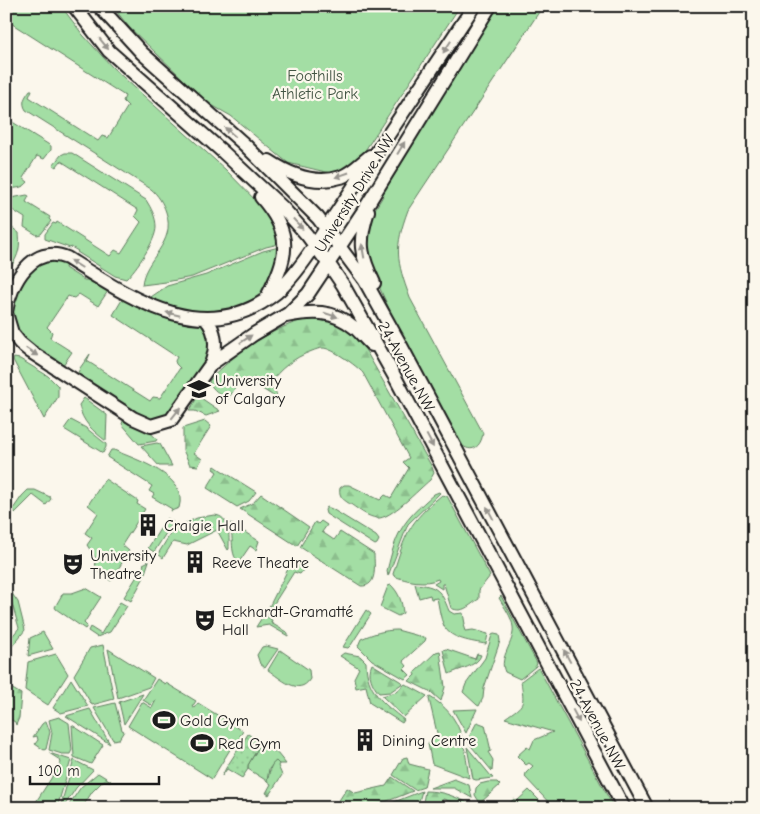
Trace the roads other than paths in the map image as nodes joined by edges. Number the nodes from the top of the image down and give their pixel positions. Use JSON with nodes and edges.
{"nodes":[{"id":1,"x":74,"y":6,"type":"edge"},
{"id":2,"x":99,"y":6,"type":"edge"},
{"id":3,"x":474,"y":6,"type":"edge"},
{"id":4,"x":490,"y":6,"type":"edge"},
{"id":5,"x":245,"y":145,"type":"junction"},
{"id":6,"x":381,"y":147,"type":"junction"},
{"id":7,"x":223,"y":152,"type":"junction"},
{"id":8,"x":376,"y":190,"type":"junction"},
{"id":9,"x":326,"y":228,"type":"junction"},
{"id":10,"x":316,"y":245,"type":"junction"},
{"id":11,"x":340,"y":246,"type":"junction"},
{"id":12,"x":328,"y":263,"type":"junction"},
{"id":13,"x":266,"y":299,"type":"junction"},
{"id":14,"x":6,"y":313,"type":"edge"},
{"id":15,"x":283,"y":317,"type":"junction"},
{"id":16,"x":205,"y":318,"type":"junction"},
{"id":17,"x":400,"y":344,"type":"junction"},
{"id":18,"x":381,"y":353,"type":"junction"},
{"id":19,"x":211,"y":364,"type":"junction"},
{"id":20,"x":624,"y":808,"type":"edge"},
{"id":21,"x":647,"y":808,"type":"edge"}],
"edges":[{"from":1,"to":7,"type":"street","name":"24 Avenue NW","one_way":true},
{"from":5,"to":2,"type":"street","name":"24 Avenue NW","one_way":true},
{"from":3,"to":6,"type":"street","name":"University Drive NW","one_way":true},
{"from":8,"to":4,"type":"street","name":"University Drive NW","one_way":true},
{"from":6,"to":5,"type":"street","one_way":true},
{"from":5,"to":9,"type":"street","name":"24 Avenue NW"},
{"from":6,"to":9,"type":"street","name":"University Drive NW"},
{"from":7,"to":10,"type":"street","name":"24 Avenue NW","one_way":true},
{"from":7,"to":13,"type":"street"},
{"from":8,"to":11,"type":"street","name":"University Drive NW"},
{"from":17,"to":8,"type":"street","one_way":true},
{"from":9,"to":10,"type":"street","name":"University Drive NW"},
{"from":9,"to":11,"type":"street","name":"24 Avenue NW"},
{"from":10,"to":12,"type":"street","name":"24 Avenue NW"},
{"from":10,"to":13,"type":"street","name":"University Drive NW"},
{"from":11,"to":12,"type":"street","name":"University Drive NW"},
{"from":11,"to":17,"type":"street","name":"24 Avenue NW"},
{"from":12,"to":15,"type":"street","name":"University Drive NW"},
{"from":12,"to":18,"type":"street","name":"24 Avenue NW"},
{"from":13,"to":16,"type":"street","name":"University Drive NW"},
{"from":16,"to":14,"type":"street","name":"University Drive NW","one_way":true},
{"from":14,"to":19,"type":"street","name":"University Drive NW","one_way":true},
{"from":15,"to":18,"type":"street","one_way":true},
{"from":19,"to":15,"type":"street","name":"University Drive NW","one_way":true},
{"from":16,"to":19,"type":"street","name":"University Drive NW"},
{"from":21,"to":17,"type":"street","name":"24 Avenue NW","one_way":true},
{"from":18,"to":20,"type":"street","name":"24 Avenue NW","one_way":true}]}
